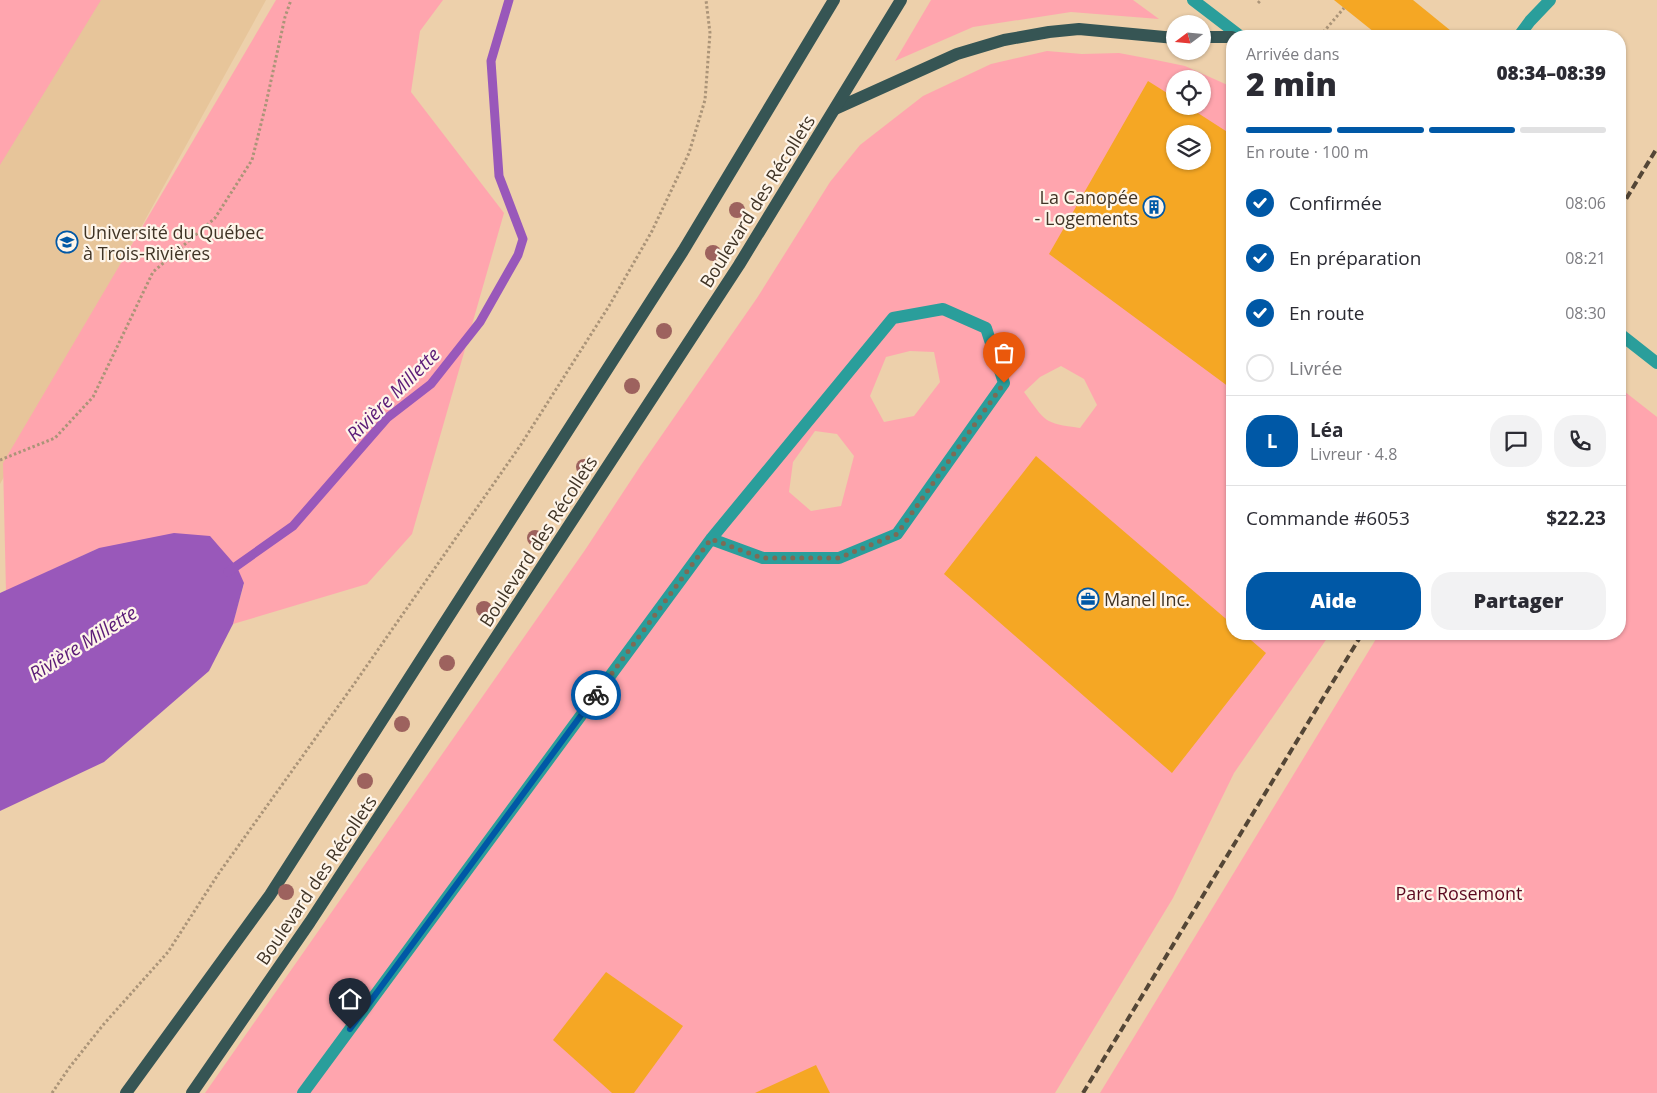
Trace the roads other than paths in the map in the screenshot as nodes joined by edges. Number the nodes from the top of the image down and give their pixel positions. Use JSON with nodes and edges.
{"nodes":[{"id":1,"x":834,"y":0,"type":"edge"},
{"id":2,"x":900,"y":0,"type":"edge"},
{"id":3,"x":1193,"y":0,"type":"edge"},
{"id":4,"x":1550,"y":0,"type":"edge"},
{"id":5,"x":1232,"y":30,"type":"edge"},
{"id":6,"x":1523,"y":30,"type":"edge"},
{"id":7,"x":1166,"y":37,"type":"edge"},
{"id":8,"x":1226,"y":37,"type":"edge"},
{"id":9,"x":1211,"y":38,"type":"edge"},
{"id":10,"x":835,"y":109,"type":"junction"},
{"id":11,"x":1626,"y":339,"type":"edge"},
{"id":12,"x":1657,"y":363,"type":"edge"},
{"id":13,"x":711,"y":539,"type":"junction"},
{"id":14,"x":126,"y":1093,"type":"edge"},
{"id":15,"x":192,"y":1093,"type":"edge"},
{"id":16,"x":303,"y":1093,"type":"edge"}],
"edges":[{"from":1,"to":14,"type":"main road","name":"Boulevard des Récollets"},
{"from":2,"to":10,"type":"main road","name":"Boulevard des Récollets"},
{"from":3,"to":5,"type":"street"},
{"from":4,"to":6,"type":"street"},
{"from":7,"to":10,"type":"main road"},
{"from":8,"to":9,"type":"main road"},
{"from":10,"to":15,"type":"main road","name":"Boulevard des Récollets"},
{"from":11,"to":12,"type":"street"},
{"from":13,"to":13,"type":"street"},
{"from":13,"to":16,"type":"street"}]}
